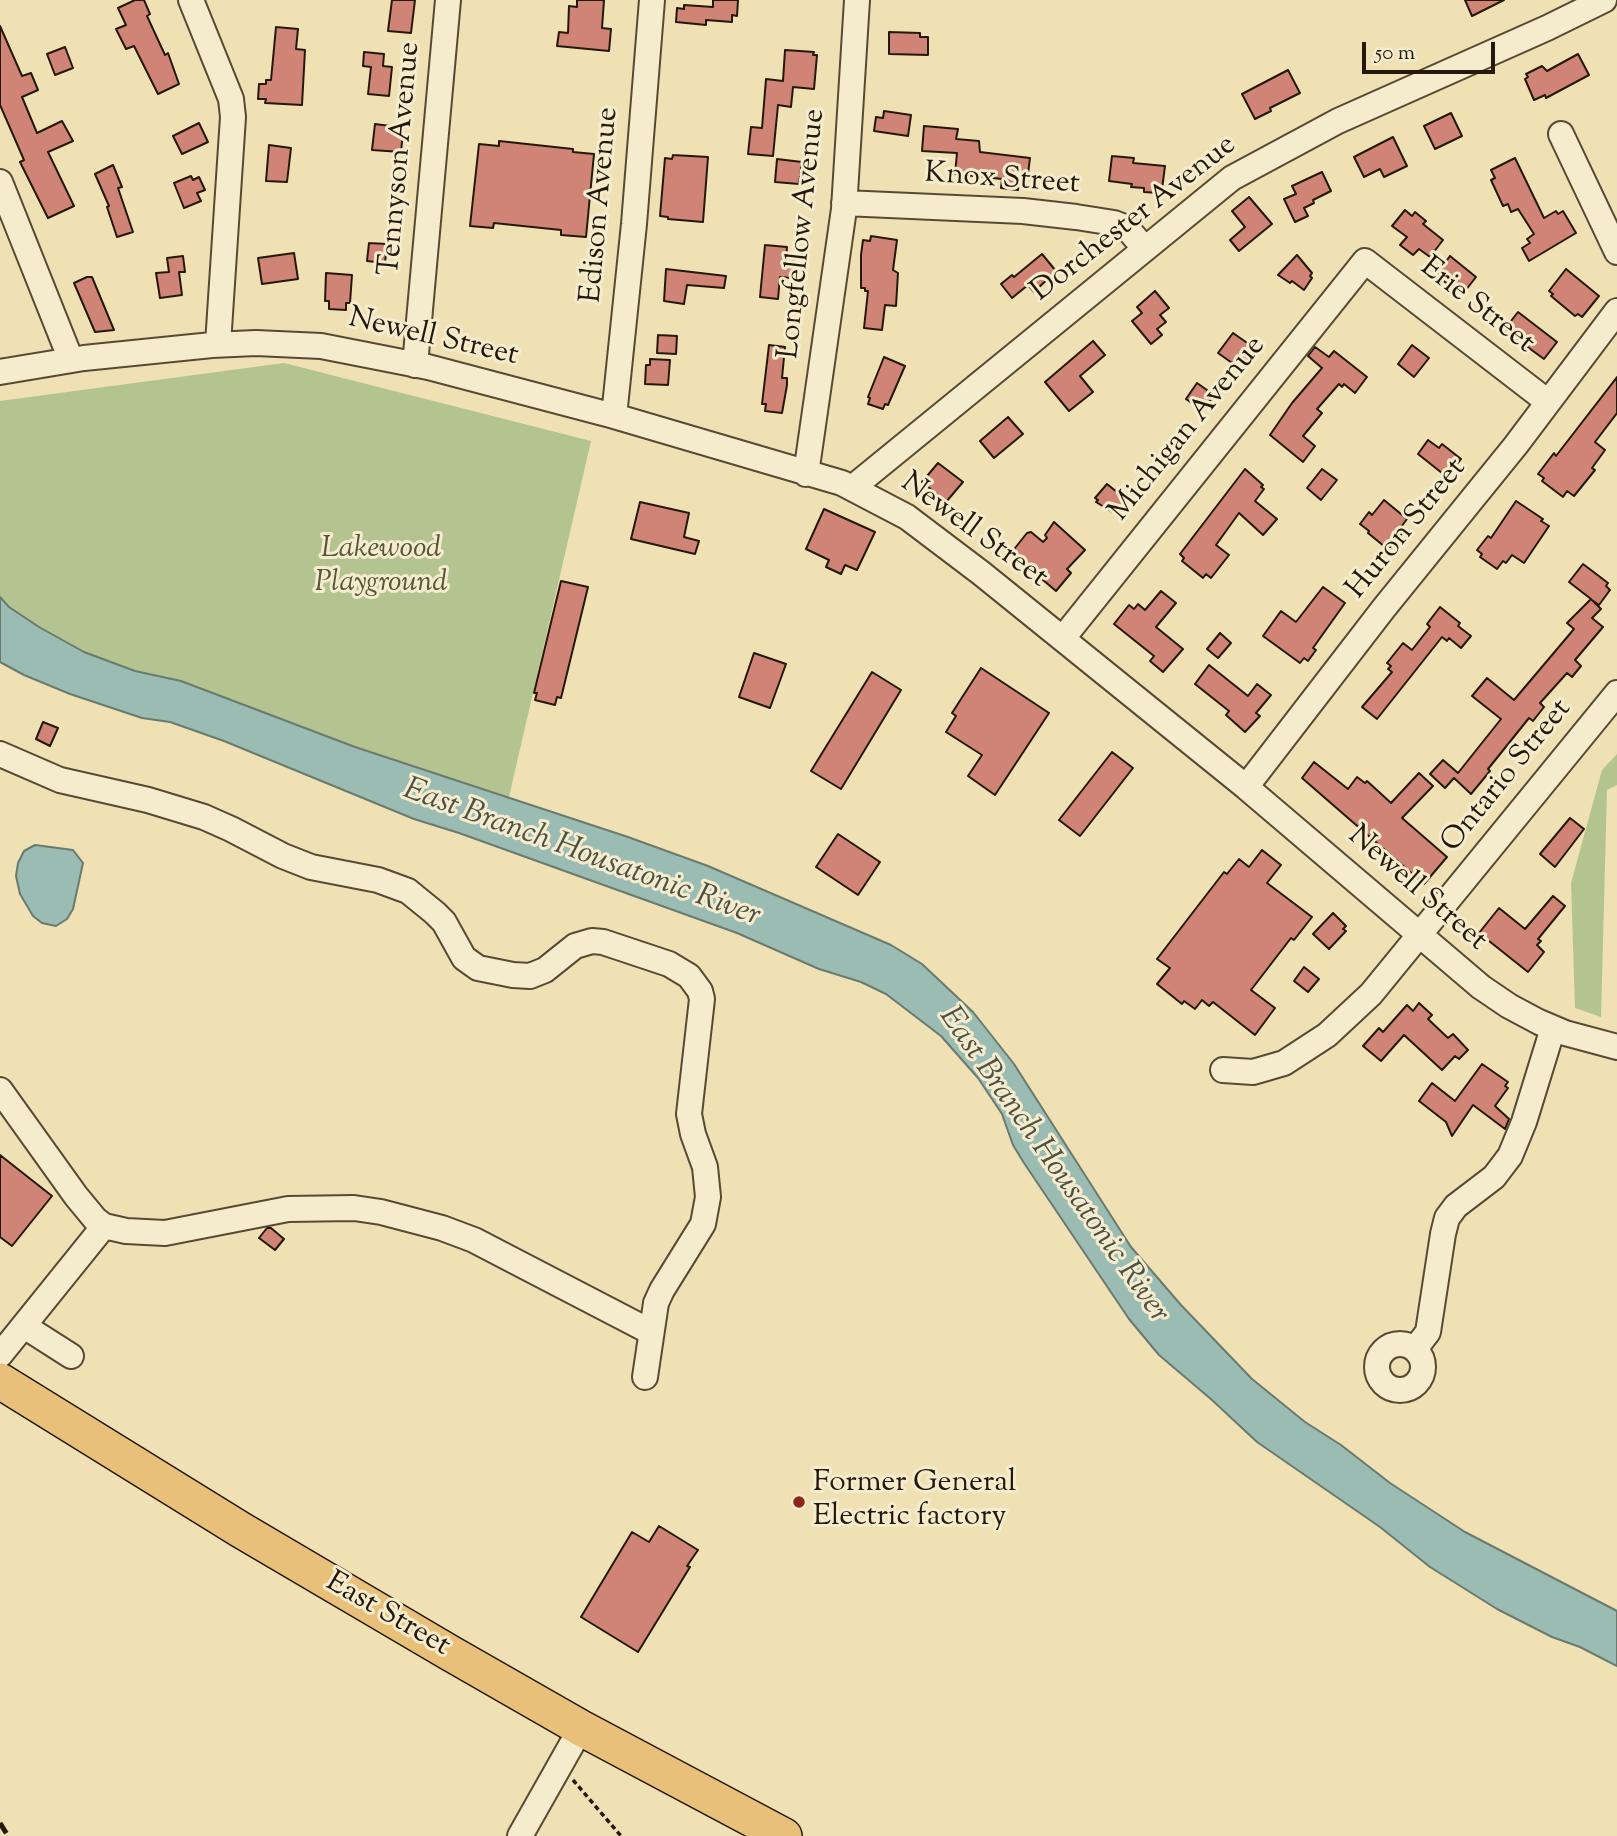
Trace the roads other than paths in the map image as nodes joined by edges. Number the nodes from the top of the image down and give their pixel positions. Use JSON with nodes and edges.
{"nodes":[{"id":1,"x":191,"y":0,"type":"edge"},
{"id":2,"x":448,"y":0,"type":"edge"},
{"id":3,"x":652,"y":0,"type":"edge"},
{"id":4,"x":857,"y":0,"type":"edge"},
{"id":5,"x":1604,"y":0,"type":"edge"},
{"id":6,"x":1561,"y":134,"type":"dead end"},
{"id":7,"x":0,"y":182,"type":"edge"},
{"id":8,"x":844,"y":203,"type":"junction"},
{"id":9,"x":1144,"y":248,"type":"junction"},
{"id":10,"x":1617,"y":253,"type":"edge"},
{"id":11,"x":1365,"y":261,"type":"joint"},
{"id":12,"x":1617,"y":311,"type":"edge"},
{"id":13,"x":218,"y":344,"type":"junction"},
{"id":14,"x":71,"y":360,"type":"junction"},
{"id":15,"x":415,"y":365,"type":"junction"},
{"id":16,"x":0,"y":372,"type":"edge"},
{"id":17,"x":1548,"y":402,"type":"junction"},
{"id":18,"x":614,"y":416,"type":"junction"},
{"id":19,"x":806,"y":474,"type":"junction"},
{"id":20,"x":852,"y":488,"type":"junction"},
{"id":21,"x":1063,"y":638,"type":"junction"},
{"id":22,"x":1617,"y":692,"type":"edge"},
{"id":23,"x":0,"y":754,"type":"edge"},
{"id":24,"x":1246,"y":787,"type":"junction"},
{"id":25,"x":1418,"y":934,"type":"junction"},
{"id":26,"x":1553,"y":1028,"type":"junction"},
{"id":27,"x":1617,"y":1047,"type":"edge"},
{"id":28,"x":1223,"y":1070,"type":"dead end"},
{"id":29,"x":0,"y":1090,"type":"edge"},
{"id":30,"x":104,"y":1226,"type":"junction"},
{"id":31,"x":23,"y":1326,"type":"junction"},
{"id":32,"x":651,"y":1332,"type":"junction"},
{"id":33,"x":1415,"y":1349,"type":"dead end"},
{"id":34,"x":0,"y":1355,"type":"edge"},
{"id":35,"x":71,"y":1356,"type":"dead end"},
{"id":36,"x":645,"y":1377,"type":"dead end"},
{"id":37,"x":0,"y":1381,"type":"edge"},
{"id":38,"x":582,"y":1728,"type":"junction"},
{"id":39,"x":520,"y":1836,"type":"edge"},
{"id":40,"x":784,"y":1836,"type":"edge"}],
"edges":[{"from":1,"to":13,"type":"street"},
{"from":2,"to":15,"type":"street","name":"Tennyson Avenue"},
{"from":3,"to":18,"type":"street","name":"Edison Avenue"},
{"from":4,"to":8,"type":"street","name":"Longfellow Avenue"},
{"from":5,"to":9,"type":"street","name":"Dorchester Avenue"},
{"from":6,"to":10,"type":"street"},
{"from":7,"to":14,"type":"street"},
{"from":8,"to":9,"type":"street","name":"Knox Street"},
{"from":8,"to":19,"type":"street","name":"Longfellow Avenue"},
{"from":9,"to":20,"type":"street","name":"Dorchester Avenue"},
{"from":11,"to":17,"type":"street","name":"Erie Street"},
{"from":11,"to":21,"type":"street","name":"Michigan Avenue"},
{"from":12,"to":17,"type":"street","name":"Huron Street"},
{"from":13,"to":14,"type":"street","name":"Newell Street"},
{"from":13,"to":15,"type":"street","name":"Newell Street"},
{"from":14,"to":16,"type":"street","name":"Newell Street"},
{"from":15,"to":18,"type":"street","name":"Newell Street"},
{"from":17,"to":24,"type":"street","name":"Huron Street"},
{"from":18,"to":19,"type":"street","name":"Newell Street"},
{"from":19,"to":20,"type":"street","name":"Newell Street"},
{"from":20,"to":21,"type":"street","name":"Newell Street"},
{"from":21,"to":24,"type":"street","name":"Newell Street"},
{"from":22,"to":25,"type":"street","name":"Ontario Street"},
{"from":23,"to":32,"type":"street"},
{"from":24,"to":25,"type":"street","name":"Newell Street"},
{"from":25,"to":26,"type":"street","name":"Newell Street"},
{"from":25,"to":28,"type":"street","name":"Ontario Street"},
{"from":26,"to":27,"type":"street","name":"Newell Street"},
{"from":26,"to":33,"type":"street"},
{"from":29,"to":30,"type":"street"},
{"from":30,"to":31,"type":"street"},
{"from":30,"to":32,"type":"street"},
{"from":31,"to":34,"type":"street"},
{"from":31,"to":35,"type":"street"},
{"from":32,"to":36,"type":"street"},
{"from":37,"to":38,"type":"highway","name":"East Street"},
{"from":38,"to":39,"type":"street"},
{"from":38,"to":40,"type":"highway","name":"East Street"}]}
